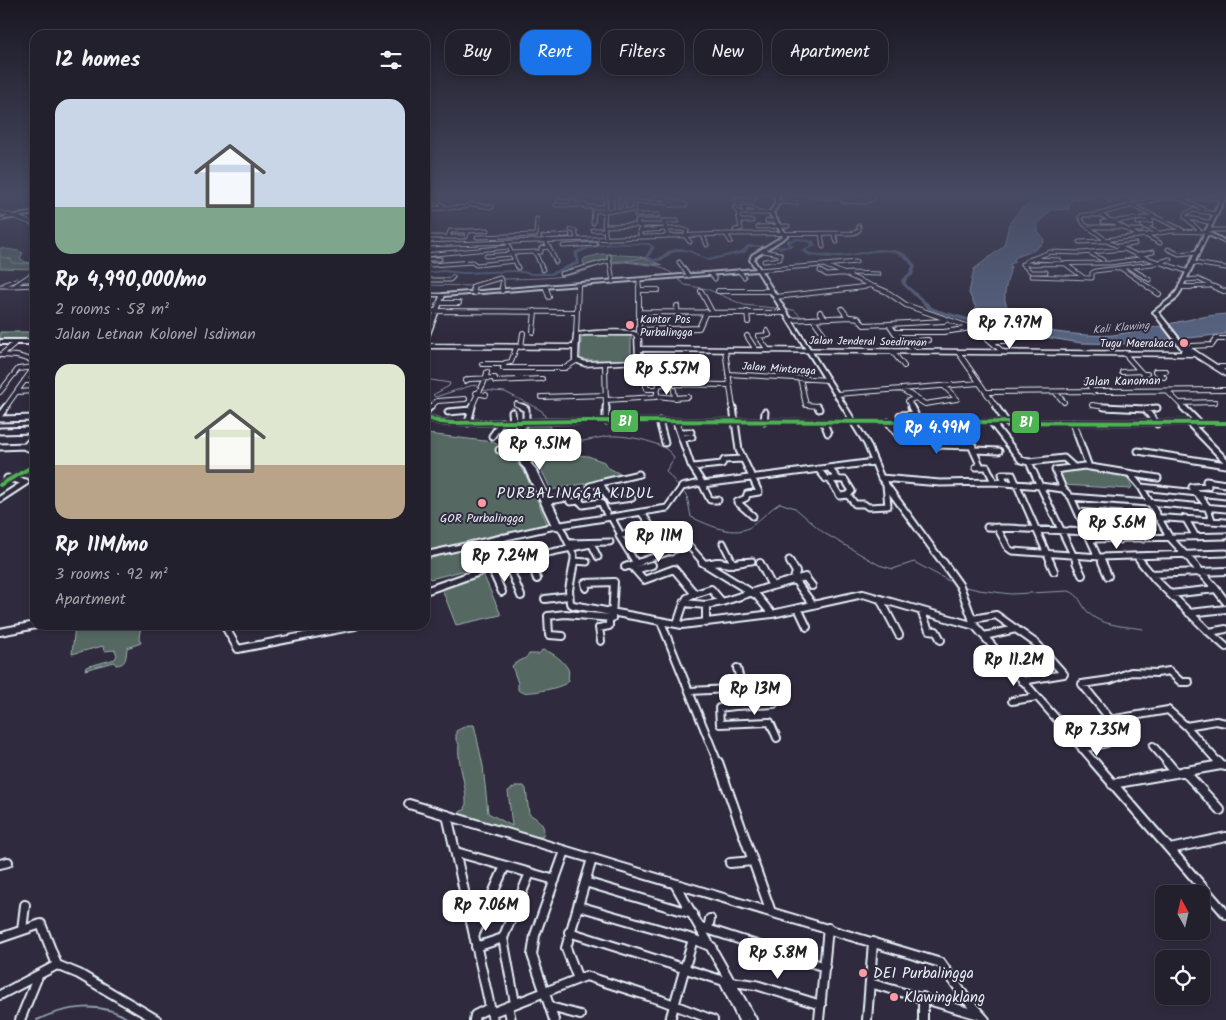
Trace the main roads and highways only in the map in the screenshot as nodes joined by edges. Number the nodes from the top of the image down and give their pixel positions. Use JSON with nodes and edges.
{"nodes":[{"id":1,"x":1203,"y":242,"type":"edge"},
{"id":2,"x":430,"y":294,"type":"edge"},
{"id":3,"x":430,"y":323,"type":"edge"},
{"id":4,"x":0,"y":343,"type":"edge"},
{"id":5,"x":30,"y":343,"type":"edge"},
{"id":6,"x":30,"y":343,"type":"edge"},
{"id":7,"x":430,"y":346,"type":"edge"},
{"id":8,"x":575,"y":348,"type":"junction"},
{"id":9,"x":638,"y":349,"type":"junction"},
{"id":10,"x":1185,"y":351,"type":"junction"},
{"id":11,"x":1226,"y":374,"type":"edge"},
{"id":12,"x":30,"y":467,"type":"edge"},
{"id":13,"x":9,"y":478,"type":"edge"}],
"edges":[{"from":1,"to":10,"type":"main road"},
{"from":2,"to":3,"type":"main road"},
{"from":4,"to":5,"type":"main road"},
{"from":4,"to":6,"type":"main road"},
{"from":7,"to":8,"type":"main road"},
{"from":8,"to":9,"type":"main road"},
{"from":8,"to":9,"type":"main road"},
{"from":9,"to":10,"type":"main road","name":"Jalan Jenderal Soedirman"},
{"from":10,"to":11,"type":"main road","name":"Jalan Jenderal Soedirman"},
{"from":12,"to":13,"type":"main road"}]}
